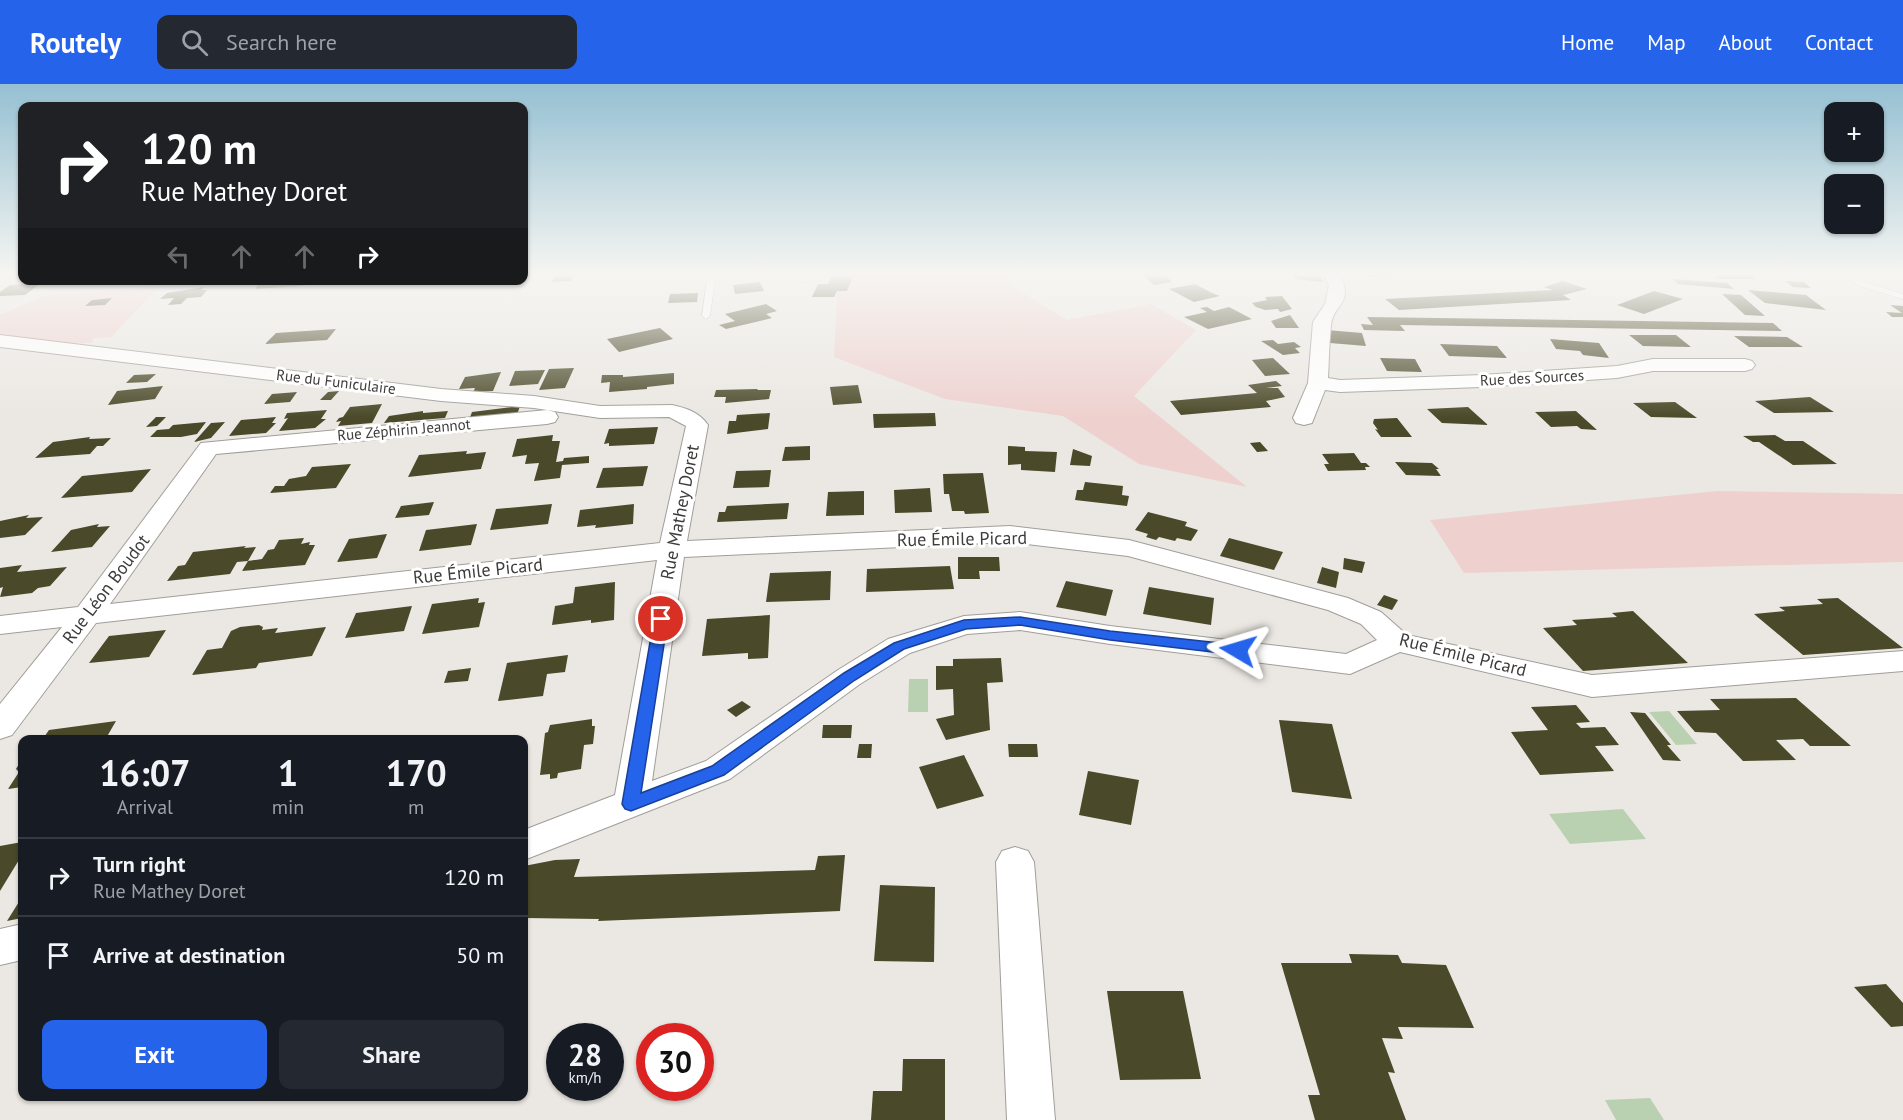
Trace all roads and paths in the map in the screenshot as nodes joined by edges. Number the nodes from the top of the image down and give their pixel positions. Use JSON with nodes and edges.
{"nodes":[{"id":1,"x":1322,"y":321,"type":"edge"},
{"id":2,"x":0,"y":341,"type":"edge"},
{"id":3,"x":1745,"y":365,"type":"dead end"},
{"id":4,"x":1318,"y":383,"type":"junction"},
{"id":5,"x":672,"y":411,"type":"joint"},
{"id":6,"x":600,"y":412,"type":"junction"},
{"id":7,"x":1304,"y":418,"type":"dead end"},
{"id":8,"x":209,"y":448,"type":"joint"},
{"id":9,"x":672,"y":550,"type":"junction"},
{"id":10,"x":88,"y":614,"type":"junction"},
{"id":11,"x":0,"y":625,"type":"edge"},
{"id":12,"x":1396,"y":642,"type":"junction"},
{"id":13,"x":1903,"y":661,"type":"edge"},
{"id":14,"x":0,"y":727,"type":"edge"},
{"id":15,"x":631,"y":804,"type":"junction"},
{"id":16,"x":528,"y":843,"type":"edge"},
{"id":17,"x":1015,"y":862,"type":"dead end"},
{"id":18,"x":18,"y":943,"type":"edge"},
{"id":19,"x":0,"y":947,"type":"edge"},
{"id":20,"x":1031,"y":1120,"type":"edge"}],
"edges":[{"from":1,"to":4,"type":"street"},
{"from":2,"to":6,"type":"street","name":"Rue du Funiculaire"},
{"from":3,"to":4,"type":"street","name":"Rue des Sources"},
{"from":4,"to":7,"type":"street"},
{"from":5,"to":6,"type":"street","name":"Rue du Funiculaire"},
{"from":5,"to":9,"type":"street","name":"Rue Mathey Doret"},
{"from":6,"to":8,"type":"street","name":"Rue Zéphirin Jeannot"},
{"from":8,"to":10,"type":"street","name":"Rue Léon Boudot"},
{"from":9,"to":10,"type":"street","name":"Rue Émile Picard"},
{"from":9,"to":12,"type":"street","name":"Rue Émile Picard"},
{"from":9,"to":15,"type":"street","name":"Rue Mathey Doret"},
{"from":10,"to":11,"type":"street","name":"Rue Émile Picard"},
{"from":10,"to":14,"type":"street","name":"Rue Léon Boudot"},
{"from":12,"to":13,"type":"street","name":"Rue Émile Picard"},
{"from":12,"to":15,"type":"street"},
{"from":15,"to":16,"type":"street"},
{"from":17,"to":20,"type":"street"},
{"from":18,"to":19,"type":"street"}]}
